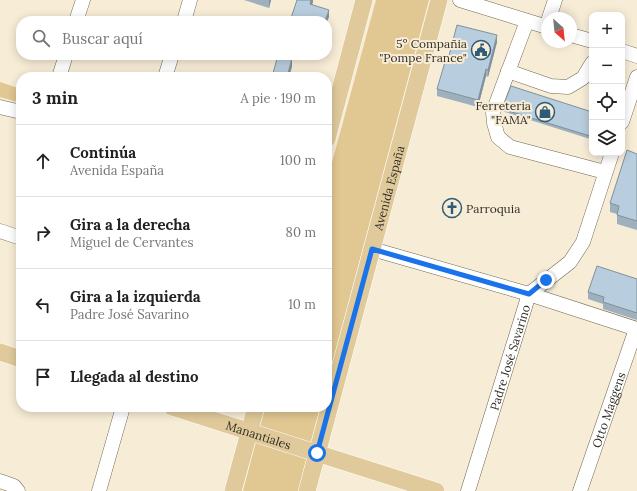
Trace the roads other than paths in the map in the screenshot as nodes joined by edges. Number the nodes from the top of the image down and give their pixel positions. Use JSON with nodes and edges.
{"nodes":[{"id":1,"x":81,"y":0,"type":"edge"},
{"id":2,"x":190,"y":0,"type":"edge"},
{"id":3,"x":364,"y":0,"type":"edge"},
{"id":4,"x":439,"y":0,"type":"edge"},
{"id":5,"x":460,"y":0,"type":"edge"},
{"id":6,"x":555,"y":0,"type":"edge"},
{"id":7,"x":551,"y":12,"type":"edge"},
{"id":8,"x":77,"y":16,"type":"edge"},
{"id":9,"x":185,"y":16,"type":"edge"},
{"id":10,"x":527,"y":21,"type":"junction"},
{"id":11,"x":541,"y":23,"type":"edge"},
{"id":12,"x":577,"y":37,"type":"edge"},
{"id":13,"x":589,"y":40,"type":"edge"},
{"id":14,"x":625,"y":52,"type":"edge"},
{"id":15,"x":637,"y":56,"type":"edge"},
{"id":16,"x":64,"y":60,"type":"edge"},
{"id":17,"x":170,"y":60,"type":"edge"},
{"id":18,"x":589,"y":68,"type":"edge"},
{"id":19,"x":508,"y":71,"type":"junction"},
{"id":20,"x":61,"y":72,"type":"edge"},
{"id":21,"x":167,"y":72,"type":"edge"},
{"id":22,"x":637,"y":77,"type":"edge"},
{"id":23,"x":0,"y":106,"type":"edge"},
{"id":24,"x":16,"y":111,"type":"edge"},
{"id":25,"x":332,"y":120,"type":"edge"},
{"id":26,"x":623,"y":120,"type":"edge"},
{"id":27,"x":611,"y":156,"type":"edge"},
{"id":28,"x":605,"y":172,"type":"junction"},
{"id":29,"x":0,"y":231,"type":"edge"},
{"id":30,"x":16,"y":236,"type":"edge"},
{"id":31,"x":372,"y":249,"type":"junction"},
{"id":32,"x":529,"y":294,"type":"junction"},
{"id":33,"x":636,"y":329,"type":"edge"},
{"id":34,"x":0,"y":352,"type":"edge"},
{"id":35,"x":16,"y":357,"type":"edge"},
{"id":36,"x":332,"y":397,"type":"edge"},
{"id":37,"x":122,"y":412,"type":"edge"},
{"id":38,"x":187,"y":412,"type":"edge"},
{"id":39,"x":255,"y":412,"type":"edge"},
{"id":40,"x":328,"y":412,"type":"edge"},
{"id":41,"x":249,"y":432,"type":"junction"},
{"id":42,"x":317,"y":453,"type":"junction"},
{"id":43,"x":0,"y":481,"type":"edge"},
{"id":44,"x":18,"y":491,"type":"edge"},
{"id":45,"x":99,"y":491,"type":"edge"},
{"id":46,"x":233,"y":491,"type":"edge"},
{"id":47,"x":307,"y":491,"type":"edge"},
{"id":48,"x":436,"y":491,"type":"edge"},
{"id":49,"x":468,"y":491,"type":"edge"},
{"id":50,"x":580,"y":491,"type":"edge"}],
"edges":[{"from":1,"to":8,"type":"street"},
{"from":2,"to":9,"type":"street"},
{"from":3,"to":25,"type":"main road"},
{"from":4,"to":31,"type":"main road","name":"Avenida España"},
{"from":5,"to":10,"type":"street"},
{"from":6,"to":7,"type":"street"},
{"from":10,"to":11,"type":"street"},
{"from":10,"to":19,"type":"street"},
{"from":12,"to":13,"type":"street"},
{"from":14,"to":15,"type":"street"},
{"from":16,"to":20,"type":"street"},
{"from":17,"to":21,"type":"street"},
{"from":18,"to":19,"type":"street"},
{"from":19,"to":28,"type":"street"},
{"from":22,"to":26,"type":"street"},
{"from":23,"to":24,"type":"street"},
{"from":27,"to":28,"type":"street","name":"Padre José Savarino"},
{"from":28,"to":32,"type":"street","name":"Padre José Savarino"},
{"from":29,"to":30,"type":"street"},
{"from":31,"to":32,"type":"street"},
{"from":31,"to":36,"type":"main road","name":"Avenida España"},
{"from":32,"to":33,"type":"street"},
{"from":32,"to":49,"type":"street","name":"Padre José Savarino"},
{"from":33,"to":50,"type":"street","name":"Otto Maggens"},
{"from":34,"to":35,"type":"main road"},
{"from":37,"to":45,"type":"street"},
{"from":38,"to":41,"type":"main road","name":"Manantiales"},
{"from":39,"to":41,"type":"main road"},
{"from":40,"to":42,"type":"main road","name":"Avenida España"},
{"from":41,"to":42,"type":"main road","name":"Manantiales"},
{"from":41,"to":46,"type":"main road"},
{"from":42,"to":47,"type":"main road","name":"Avenida España"},
{"from":42,"to":48,"type":"main road","name":"Manantiales"},
{"from":43,"to":44,"type":"street"}]}
